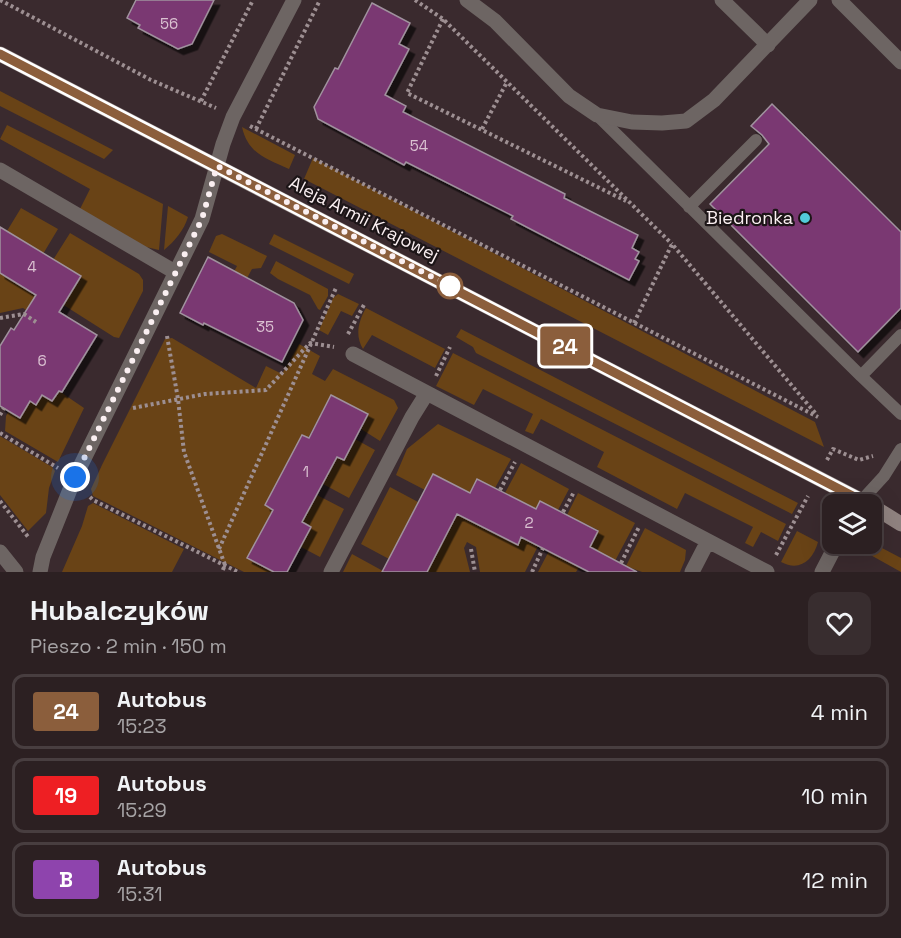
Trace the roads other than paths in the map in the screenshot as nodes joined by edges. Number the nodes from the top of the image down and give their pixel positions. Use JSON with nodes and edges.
{"nodes":[{"id":1,"x":294,"y":0,"type":"edge"},
{"id":2,"x":467,"y":0,"type":"edge"},
{"id":3,"x":722,"y":0,"type":"edge"},
{"id":4,"x":810,"y":0,"type":"edge"},
{"id":5,"x":839,"y":0,"type":"edge"},
{"id":6,"x":768,"y":45,"type":"junction"},
{"id":7,"x":0,"y":54,"type":"edge"},
{"id":8,"x":901,"y":62,"type":"edge"},
{"id":9,"x":597,"y":115,"type":"junction"},
{"id":10,"x":756,"y":140,"type":"dead end"},
{"id":11,"x":217,"y":166,"type":"junction"},
{"id":12,"x":0,"y":170,"type":"edge"},
{"id":13,"x":689,"y":207,"type":"junction"},
{"id":14,"x":175,"y":272,"type":"junction"},
{"id":15,"x":901,"y":335,"type":"edge"},
{"id":16,"x":347,"y":351,"type":"road end"},
{"id":17,"x":861,"y":376,"type":"junction"},
{"id":18,"x":428,"y":393,"type":"junction"},
{"id":19,"x":901,"y":414,"type":"edge"},
{"id":20,"x":901,"y":449,"type":"edge"},
{"id":21,"x":846,"y":494,"type":"edge"},
{"id":22,"x":872,"y":494,"type":"edge"},
{"id":23,"x":882,"y":513,"type":"edge"},
{"id":24,"x":901,"y":524,"type":"edge"},
{"id":25,"x":708,"y":541,"type":"junction"},
{"id":26,"x":0,"y":552,"type":"edge"},
{"id":27,"x":831,"y":554,"type":"edge"},
{"id":28,"x":42,"y":565,"type":"edge"},
{"id":29,"x":16,"y":572,"type":"edge"},
{"id":30,"x":331,"y":572,"type":"edge"},
{"id":31,"x":692,"y":572,"type":"edge"},
{"id":32,"x":767,"y":572,"type":"edge"},
{"id":33,"x":822,"y":572,"type":"edge"}],
"edges":[{"from":1,"to":11,"type":"street"},
{"from":2,"to":9,"type":"street"},
{"from":3,"to":6,"type":"street"},
{"from":4,"to":6,"type":"street"},
{"from":5,"to":8,"type":"street"},
{"from":6,"to":9,"type":"street"},
{"from":7,"to":11,"type":"street","name":"Aleja Armii Krajowej"},
{"from":9,"to":13,"type":"lane"},
{"from":10,"to":13,"type":"lane"},
{"from":11,"to":14,"type":"street"},
{"from":11,"to":21,"type":"street","name":"Aleja Armii Krajowej"},
{"from":12,"to":14,"type":"street"},
{"from":13,"to":17,"type":"lane"},
{"from":14,"to":28,"type":"street"},
{"from":15,"to":17,"type":"lane"},
{"from":16,"to":18,"type":"street"},
{"from":17,"to":19,"type":"lane"},
{"from":18,"to":25,"type":"street"},
{"from":18,"to":30,"type":"street"},
{"from":20,"to":22,"type":"lane"},
{"from":23,"to":24,"type":"street","name":"Aleja Armii Krajowej"},
{"from":25,"to":31,"type":"street"},
{"from":25,"to":32,"type":"street"},
{"from":26,"to":29,"type":"street"},
{"from":27,"to":33,"type":"street"}]}
